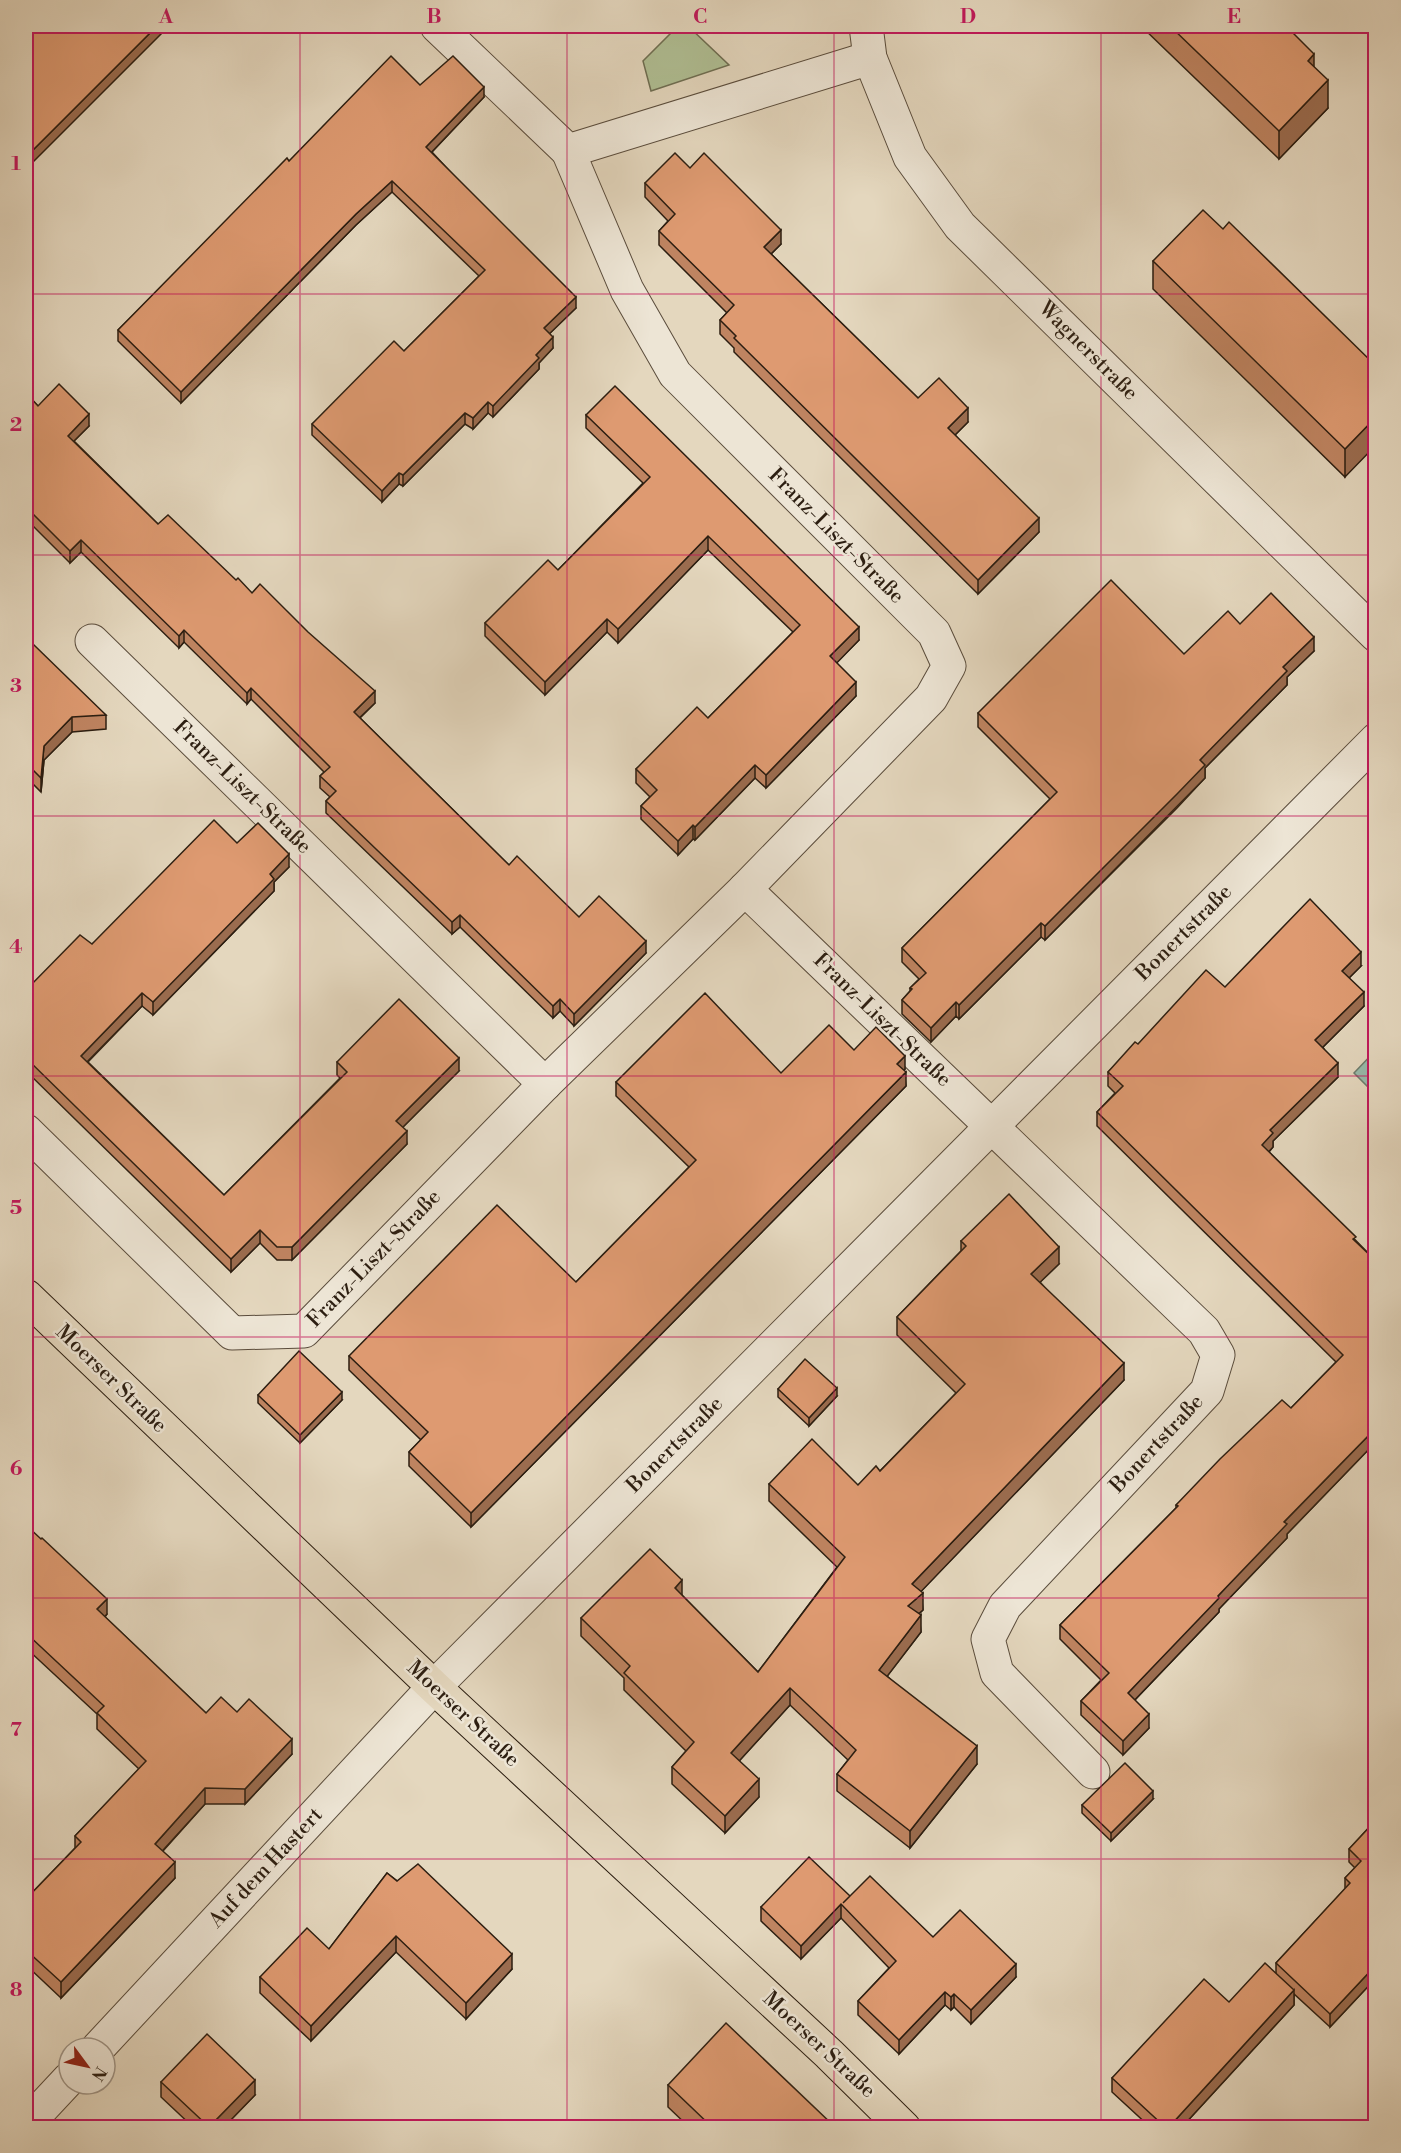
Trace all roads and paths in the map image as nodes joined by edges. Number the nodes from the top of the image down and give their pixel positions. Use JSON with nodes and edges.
{"nodes":[{"id":1,"x":437,"y":26,"type":"edge"},
{"id":2,"x":866,"y":26,"type":"edge"},
{"id":3,"x":870,"y":58,"type":"junction"},
{"id":4,"x":568,"y":151,"type":"junction"},
{"id":5,"x":1376,"y":635,"type":"edge"},
{"id":6,"x":92,"y":641,"type":"dead end"},
{"id":7,"x":1376,"y":740,"type":"edge"},
{"id":8,"x":745,"y":889,"type":"junction"},
{"id":9,"x":545,"y":1084,"type":"junction"},
{"id":10,"x":992,"y":1126,"type":"junction"},
{"id":11,"x":26,"y":1131,"type":"edge"},
{"id":12,"x":26,"y":1296,"type":"edge"},
{"id":13,"x":434,"y":1687,"type":"junction"},
{"id":14,"x":1093,"y":1772,"type":"dead end"},
{"id":15,"x":109,"y":2036,"type":"edge"},
{"id":16,"x":57,"y":2092,"type":"edge"},
{"id":17,"x":26,"y":2125,"type":"edge"},
{"id":18,"x":904,"y":2127,"type":"edge"}],
"edges":[{"from":1,"to":4,"type":"street","name":"Franz-Liszt-Straße"},
{"from":2,"to":3,"type":"street","name":"Wagnerstraße"},
{"from":3,"to":4,"type":"street"},
{"from":3,"to":5,"type":"street","name":"Wagnerstraße"},
{"from":4,"to":8,"type":"street","name":"Franz-Liszt-Straße"},
{"from":6,"to":9,"type":"street","name":"Franz-Liszt-Straße"},
{"from":7,"to":10,"type":"street","name":"Bonertstraße"},
{"from":8,"to":9,"type":"street","name":"Franz-Liszt-Straße"},
{"from":8,"to":10,"type":"street","name":"Franz-Liszt-Straße"},
{"from":9,"to":11,"type":"street","name":"Franz-Liszt-Straße"},
{"from":10,"to":13,"type":"street","name":"Bonertstraße"},
{"from":10,"to":14,"type":"street","name":"Bonertstraße"},
{"from":12,"to":13,"type":"main road","name":"Moerser Straße"},
{"from":13,"to":15,"type":"street","name":"Auf dem Hastert"},
{"from":13,"to":18,"type":"main road","name":"Moerser Straße"},
{"from":16,"to":17,"type":"street"}]}
